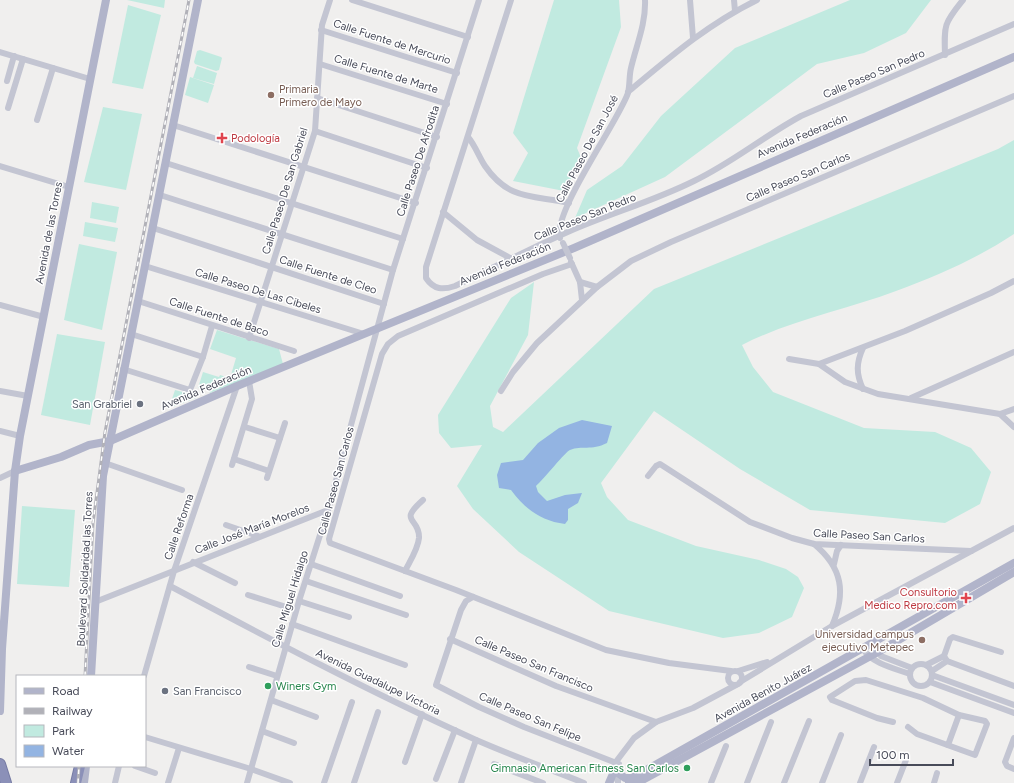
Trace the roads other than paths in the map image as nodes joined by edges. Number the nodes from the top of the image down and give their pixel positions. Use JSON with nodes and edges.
{"nodes":[{"id":1,"x":106,"y":0,"type":"edge"},
{"id":2,"x":198,"y":0,"type":"edge"},
{"id":3,"x":330,"y":0,"type":"edge"},
{"id":4,"x":352,"y":0,"type":"edge"},
{"id":5,"x":511,"y":0,"type":"edge"},
{"id":6,"x":645,"y":0,"type":"edge"},
{"id":7,"x":690,"y":0,"type":"edge"},
{"id":8,"x":734,"y":0,"type":"edge"},
{"id":9,"x":757,"y":0,"type":"edge"},
{"id":10,"x":963,"y":0,"type":"edge"},
{"id":11,"x":477,"y":1,"type":"edge"},
{"id":12,"x":735,"y":11,"type":"junction"},
{"id":13,"x":1014,"y":24,"type":"edge"},
{"id":14,"x":321,"y":30,"type":"junction"},
{"id":15,"x":468,"y":37,"type":"junction"},
{"id":16,"x":693,"y":38,"type":"junction"},
{"id":17,"x":0,"y":52,"type":"edge"},
{"id":18,"x":945,"y":54,"type":"junction"},
{"id":19,"x":14,"y":56,"type":"junction"},
{"id":20,"x":1014,"y":57,"type":"edge"},
{"id":21,"x":23,"y":59,"type":"junction"},
{"id":22,"x":320,"y":64,"type":"junction"},
{"id":23,"x":53,"y":68,"type":"junction"},
{"id":24,"x":457,"y":73,"type":"junction"},
{"id":25,"x":90,"y":79,"type":"junction"},
{"id":26,"x":7,"y":80,"type":"dead end"},
{"id":27,"x":628,"y":92,"type":"junction"},
{"id":28,"x":1014,"y":96,"type":"edge"},
{"id":29,"x":317,"y":98,"type":"junction"},
{"id":30,"x":447,"y":104,"type":"junction"},
{"id":31,"x":8,"y":108,"type":"dead end"},
{"id":32,"x":37,"y":120,"type":"dead end"},
{"id":33,"x":173,"y":125,"type":"junction"},
{"id":34,"x":316,"y":131,"type":"junction"},
{"id":35,"x":437,"y":137,"type":"junction"},
{"id":36,"x":468,"y":137,"type":"junction"},
{"id":37,"x":166,"y":163,"type":"junction"},
{"id":38,"x":0,"y":166,"type":"edge"},
{"id":39,"x":304,"y":167,"type":"junction"},
{"id":40,"x":427,"y":168,"type":"junction"},
{"id":41,"x":69,"y":187,"type":"junction"},
{"id":42,"x":160,"y":194,"type":"junction"},
{"id":43,"x":293,"y":202,"type":"junction"},
{"id":44,"x":416,"y":203,"type":"junction"},
{"id":45,"x":569,"y":203,"type":"junction"},
{"id":46,"x":443,"y":212,"type":"junction"},
{"id":47,"x":153,"y":228,"type":"junction"},
{"id":48,"x":283,"y":235,"type":"junction"},
{"id":49,"x":559,"y":236,"type":"junction"},
{"id":50,"x":403,"y":239,"type":"junction"},
{"id":51,"x":512,"y":259,"type":"junction"},
{"id":52,"x":571,"y":261,"type":"junction"},
{"id":53,"x":145,"y":266,"type":"junction"},
{"id":54,"x":272,"y":268,"type":"junction"},
{"id":55,"x":393,"y":270,"type":"junction"},
{"id":56,"x":1014,"y":281,"type":"edge"},
{"id":57,"x":580,"y":282,"type":"junction"},
{"id":58,"x":597,"y":287,"type":"junction"},
{"id":59,"x":582,"y":300,"type":"junction"},
{"id":60,"x":138,"y":301,"type":"junction"},
{"id":61,"x":260,"y":302,"type":"junction"},
{"id":62,"x":384,"y":304,"type":"junction"},
{"id":63,"x":0,"y":305,"type":"edge"},
{"id":64,"x":44,"y":317,"type":"junction"},
{"id":65,"x":212,"y":326,"type":"junction"},
{"id":66,"x":377,"y":329,"type":"junction"},
{"id":67,"x":131,"y":334,"type":"junction"},
{"id":68,"x":364,"y":334,"type":"junction"},
{"id":69,"x":249,"y":338,"type":"junction"},
{"id":70,"x":863,"y":348,"type":"junction"},
{"id":71,"x":294,"y":351,"type":"dead end"},
{"id":72,"x":1014,"y":352,"type":"edge"},
{"id":73,"x":203,"y":357,"type":"junction"},
{"id":74,"x":789,"y":359,"type":"dead end"},
{"id":75,"x":819,"y":364,"type":"junction"},
{"id":76,"x":123,"y":369,"type":"junction"},
{"id":77,"x":248,"y":382,"type":"junction"},
{"id":78,"x":237,"y":386,"type":"junction"},
{"id":79,"x":863,"y":390,"type":"junction"},
{"id":80,"x":0,"y":391,"type":"edge"},
{"id":81,"x":501,"y":391,"type":"dead end"},
{"id":82,"x":28,"y":396,"type":"junction"},
{"id":83,"x":911,"y":398,"type":"junction"},
{"id":84,"x":251,"y":406,"type":"junction"},
{"id":85,"x":259,"y":408,"type":"dead end"},
{"id":86,"x":1014,"y":409,"type":"edge"},
{"id":87,"x":1000,"y":414,"type":"junction"},
{"id":88,"x":285,"y":423,"type":"dead end"},
{"id":89,"x":244,"y":427,"type":"junction"},
{"id":90,"x":1014,"y":427,"type":"edge"},
{"id":91,"x":0,"y":431,"type":"edge"},
{"id":92,"x":20,"y":436,"type":"junction"},
{"id":93,"x":280,"y":438,"type":"junction"},
{"id":94,"x":110,"y":441,"type":"junction"},
{"id":95,"x":105,"y":463,"type":"junction"},
{"id":96,"x":15,"y":471,"type":"junction"},
{"id":97,"x":270,"y":471,"type":"junction"},
{"id":98,"x":648,"y":476,"type":"dead end"},
{"id":99,"x":0,"y":478,"type":"edge"},
{"id":100,"x":267,"y":478,"type":"dead end"},
{"id":101,"x":182,"y":490,"type":"dead end"},
{"id":102,"x":423,"y":500,"type":"dead end"},
{"id":103,"x":328,"y":510,"type":"junction"},
{"id":104,"x":1014,"y":522,"type":"edge"},
{"id":105,"x":226,"y":525,"type":"dead end"},
{"id":106,"x":1014,"y":528,"type":"edge"},
{"id":107,"x":1007,"y":531,"type":"junction"},
{"id":108,"x":258,"y":536,"type":"junction"},
{"id":109,"x":814,"y":544,"type":"junction"},
{"id":110,"x":841,"y":545,"type":"junction"},
{"id":111,"x":971,"y":551,"type":"junction"},
{"id":112,"x":193,"y":562,"type":"junction"},
{"id":113,"x":1014,"y":563,"type":"edge"},
{"id":114,"x":311,"y":564,"type":"junction"},
{"id":115,"x":834,"y":564,"type":"junction"},
{"id":116,"x":405,"y":571,"type":"junction"},
{"id":117,"x":174,"y":572,"type":"junction"},
{"id":118,"x":1014,"y":572,"type":"edge"},
{"id":119,"x":306,"y":581,"type":"junction"},
{"id":120,"x":235,"y":583,"type":"dead end"},
{"id":121,"x":170,"y":586,"type":"junction"},
{"id":122,"x":456,"y":590,"type":"junction"},
{"id":123,"x":248,"y":595,"type":"dead end"},
{"id":124,"x":400,"y":596,"type":"dead end"},
{"id":125,"x":473,"y":597,"type":"junction"},
{"id":126,"x":299,"y":601,"type":"junction"},
{"id":127,"x":95,"y":602,"type":"junction"},
{"id":128,"x":296,"y":610,"type":"junction"},
{"id":129,"x":461,"y":610,"type":"junction"},
{"id":130,"x":406,"y":615,"type":"dead end"},
{"id":131,"x":349,"y":617,"type":"dead end"},
{"id":132,"x":292,"y":624,"type":"junction"},
{"id":133,"x":832,"y":626,"type":"junction"},
{"id":134,"x":2,"y":639,"type":"edge"},
{"id":135,"x":450,"y":639,"type":"junction"},
{"id":136,"x":872,"y":644,"type":"junction"},
{"id":137,"x":285,"y":647,"type":"junction"},
{"id":138,"x":863,"y":649,"type":"junction"},
{"id":139,"x":878,"y":652,"type":"junction"},
{"id":140,"x":1001,"y":652,"type":"dead end"},
{"id":141,"x":868,"y":657,"type":"junction"},
{"id":142,"x":945,"y":658,"type":"junction"},
{"id":143,"x":774,"y":660,"type":"junction"},
{"id":144,"x":406,"y":665,"type":"dead end"},
{"id":145,"x":926,"y":665,"type":"junction"},
{"id":146,"x":249,"y":667,"type":"dead end"},
{"id":147,"x":709,"y":670,"type":"junction"},
{"id":148,"x":735,"y":671,"type":"junction"},
{"id":149,"x":911,"y":671,"type":"junction"},
{"id":150,"x":932,"y":673,"type":"junction"},
{"id":151,"x":91,"y":675,"type":"edge"},
{"id":152,"x":144,"y":675,"type":"edge"},
{"id":153,"x":277,"y":676,"type":"junction"},
{"id":154,"x":728,"y":679,"type":"junction"},
{"id":155,"x":912,"y":682,"type":"junction"},
{"id":156,"x":930,"y":682,"type":"junction"},
{"id":157,"x":738,"y":684,"type":"junction"},
{"id":158,"x":921,"y":686,"type":"junction"},
{"id":159,"x":1014,"y":686,"type":"edge"},
{"id":160,"x":904,"y":692,"type":"junction"},
{"id":161,"x":0,"y":694,"type":"edge"},
{"id":162,"x":712,"y":698,"type":"junction"},
{"id":163,"x":923,"y":698,"type":"junction"},
{"id":164,"x":271,"y":700,"type":"junction"},
{"id":165,"x":352,"y":702,"type":"dead end"},
{"id":166,"x":1014,"y":705,"type":"edge"},
{"id":167,"x":0,"y":711,"type":"edge"},
{"id":168,"x":378,"y":712,"type":"dead end"},
{"id":169,"x":1014,"y":713,"type":"edge"},
{"id":170,"x":422,"y":714,"type":"junction"},
{"id":171,"x":959,"y":715,"type":"junction"},
{"id":172,"x":316,"y":717,"type":"dead end"},
{"id":173,"x":809,"y":721,"type":"dead end"},
{"id":174,"x":656,"y":722,"type":"junction"},
{"id":175,"x":771,"y":722,"type":"dead end"},
{"id":176,"x":893,"y":722,"type":"dead end"},
{"id":177,"x":908,"y":727,"type":"dead end"},
{"id":178,"x":455,"y":730,"type":"junction"},
{"id":179,"x":262,"y":731,"type":"junction"},
{"id":180,"x":841,"y":735,"type":"dead end"},
{"id":181,"x":146,"y":737,"type":"edge"},
{"id":182,"x":1014,"y":738,"type":"edge"},
{"id":183,"x":476,"y":740,"type":"junction"},
{"id":184,"x":294,"y":743,"type":"dead end"},
{"id":185,"x":948,"y":745,"type":"junction"},
{"id":186,"x":726,"y":746,"type":"dead end"},
{"id":187,"x":874,"y":747,"type":"dead end"},
{"id":188,"x":179,"y":748,"type":"junction"},
{"id":189,"x":906,"y":760,"type":"dead end"},
{"id":190,"x":405,"y":762,"type":"dead end"},
{"id":191,"x":0,"y":764,"type":"edge"},
{"id":192,"x":494,"y":764,"type":"dead end"},
{"id":193,"x":80,"y":767,"type":"edge"},
{"id":194,"x":86,"y":767,"type":"edge"},
{"id":195,"x":119,"y":767,"type":"edge"},
{"id":196,"x":138,"y":767,"type":"edge"},
{"id":197,"x":251,"y":769,"type":"junction"},
{"id":198,"x":1014,"y":769,"type":"edge"},
{"id":199,"x":615,"y":772,"type":"edge"},
{"id":200,"x":155,"y":773,"type":"dead end"},
{"id":201,"x":938,"y":773,"type":"dead end"},
{"id":202,"x":436,"y":779,"type":"dead end"},
{"id":203,"x":633,"y":781,"type":"edge"},
{"id":204,"x":6,"y":783,"type":"edge"},
{"id":205,"x":76,"y":783,"type":"edge"},
{"id":206,"x":84,"y":783,"type":"edge"},
{"id":207,"x":115,"y":783,"type":"edge"},
{"id":208,"x":168,"y":783,"type":"edge"},
{"id":209,"x":247,"y":783,"type":"edge"},
{"id":210,"x":290,"y":783,"type":"edge"},
{"id":211,"x":324,"y":783,"type":"edge"},
{"id":212,"x":354,"y":783,"type":"edge"},
{"id":213,"x":461,"y":783,"type":"edge"},
{"id":214,"x":543,"y":783,"type":"edge"},
{"id":215,"x":584,"y":783,"type":"edge"},
{"id":216,"x":618,"y":783,"type":"edge"},
{"id":217,"x":711,"y":783,"type":"edge"},
{"id":218,"x":747,"y":783,"type":"edge"},
{"id":219,"x":784,"y":783,"type":"edge"},
{"id":220,"x":822,"y":783,"type":"edge"},
{"id":221,"x":860,"y":783,"type":"edge"},
{"id":222,"x":897,"y":783,"type":"edge"},
{"id":223,"x":934,"y":783,"type":"edge"}],
"edges":[{"from":1,"to":25,"type":"main road","name":"Avenida de las Torres"},
{"from":2,"to":33,"type":"main road"},
{"from":3,"to":14,"type":"street","name":"Calle Paseo De San Gabriel"},
{"from":4,"to":15,"type":"street"},
{"from":5,"to":36,"type":"street","name":"Calle Paseo San Pedro"},
{"from":6,"to":27,"type":"street","name":"Calle Paseo De San José"},
{"from":7,"to":16,"type":"street"},
{"from":8,"to":12,"type":"street"},
{"from":9,"to":12,"type":"street"},
{"from":10,"to":18,"type":"street"},
{"from":11,"to":15,"type":"street","name":"Calle Paseo De Afrodita"},
{"from":12,"to":16,"type":"street"},
{"from":13,"to":18,"type":"street","name":"Calle Paseo San Pedro"},
{"from":14,"to":22,"type":"street","name":"Calle Paseo De San Gabriel"},
{"from":14,"to":24,"type":"street","name":"Calle Fuente de Mercurio"},
{"from":15,"to":24,"type":"street","name":"Calle Paseo De Afrodita"},
{"from":16,"to":27,"type":"street"},
{"from":17,"to":19,"type":"street"},
{"from":18,"to":49,"type":"street","name":"Calle Paseo San Pedro"},
{"from":19,"to":21,"type":"street"},
{"from":19,"to":26,"type":"street"},
{"from":20,"to":66,"type":"main road","name":"Avenida Federación"},
{"from":21,"to":23,"type":"street"},
{"from":21,"to":31,"type":"street"},
{"from":22,"to":29,"type":"street","name":"Calle Paseo De San Gabriel"},
{"from":22,"to":30,"type":"street","name":"Calle Fuente de Marte"},
{"from":23,"to":25,"type":"street"},
{"from":23,"to":32,"type":"street"},
{"from":24,"to":30,"type":"street","name":"Calle Paseo De Afrodita"},
{"from":25,"to":41,"type":"main road","name":"Avenida de las Torres"},
{"from":27,"to":45,"type":"street","name":"Calle Paseo De San José"},
{"from":28,"to":58,"type":"street","name":"Calle Paseo San Carlos"},
{"from":29,"to":34,"type":"street","name":"Calle Paseo De San Gabriel"},
{"from":29,"to":35,"type":"street"},
{"from":30,"to":35,"type":"street","name":"Calle Paseo De Afrodita"},
{"from":33,"to":37,"type":"main road"},
{"from":33,"to":39,"type":"street"},
{"from":34,"to":39,"type":"street","name":"Calle Paseo De San Gabriel"},
{"from":34,"to":40,"type":"street"},
{"from":35,"to":40,"type":"street","name":"Calle Paseo De Afrodita"},
{"from":36,"to":45,"type":"street"},
{"from":36,"to":46,"type":"street","name":"Calle Paseo San Pedro"},
{"from":37,"to":42,"type":"main road"},
{"from":37,"to":43,"type":"street"},
{"from":38,"to":41,"type":"street"},
{"from":39,"to":43,"type":"street","name":"Calle Paseo De San Gabriel"},
{"from":39,"to":44,"type":"street"},
{"from":40,"to":44,"type":"street","name":"Calle Paseo De Afrodita"},
{"from":41,"to":64,"type":"main road","name":"Avenida de las Torres"},
{"from":42,"to":47,"type":"main road"},
{"from":42,"to":48,"type":"street"},
{"from":43,"to":48,"type":"street","name":"Calle Paseo De San Gabriel"},
{"from":43,"to":50,"type":"street"},
{"from":44,"to":50,"type":"street","name":"Calle Paseo De Afrodita"},
{"from":45,"to":49,"type":"street","name":"Calle Paseo De San José"},
{"from":46,"to":51,"type":"street"},
{"from":46,"to":51,"type":"street","name":"Calle Paseo San Pedro"},
{"from":47,"to":53,"type":"main road"},
{"from":47,"to":54,"type":"street","name":"Calle Fuente de Cleo"},
{"from":48,"to":54,"type":"street","name":"Calle Paseo De San Gabriel"},
{"from":48,"to":55,"type":"street"},
{"from":49,"to":51,"type":"street","name":"Calle Paseo San Pedro"},
{"from":49,"to":52,"type":"street","bridge":true},
{"from":50,"to":55,"type":"street","name":"Calle Paseo De Afrodita"},
{"from":52,"to":57,"type":"street"},
{"from":52,"to":116,"type":"street","name":"Calle Paseo San Carlos"},
{"from":53,"to":60,"type":"main road"},
{"from":53,"to":61,"type":"street","name":"Calle Paseo De Las Cibeles"},
{"from":54,"to":61,"type":"street","name":"Calle Paseo De San Gabriel"},
{"from":54,"to":62,"type":"street","name":"Calle Fuente de Cleo"},
{"from":55,"to":62,"type":"street","name":"Calle Paseo De Afrodita"},
{"from":56,"to":70,"type":"street"},
{"from":57,"to":58,"type":"street"},
{"from":57,"to":59,"type":"street"},
{"from":58,"to":59,"type":"street","name":"Calle Paseo San Carlos"},
{"from":59,"to":81,"type":"street","name":"Calle Paseo San Carlos"},
{"from":60,"to":65,"type":"street","name":"Calle Fuente de Baco"},
{"from":60,"to":67,"type":"main road"},
{"from":61,"to":68,"type":"street","name":"Calle Paseo De Las Cibeles"},
{"from":61,"to":69,"type":"street","name":"Calle Paseo De San Gabriel"},
{"from":62,"to":66,"type":"street","name":"Calle Paseo De Afrodita"},
{"from":63,"to":64,"type":"street"},
{"from":64,"to":82,"type":"main road","name":"Avenida de las Torres"},
{"from":65,"to":69,"type":"street","name":"Calle Fuente de Baco"},
{"from":65,"to":73,"type":"street"},
{"from":66,"to":68,"type":"main road","name":"Avenida Federación"},
{"from":66,"to":103,"type":"street","name":"Calle Miguel Hidalgo"},
{"from":67,"to":73,"type":"street"},
{"from":67,"to":76,"type":"main road"},
{"from":68,"to":77,"type":"main road","name":"Avenida Federación"},
{"from":69,"to":71,"type":"street","name":"Calle Fuente de Baco"},
{"from":70,"to":75,"type":"street"},
{"from":70,"to":79,"type":"street"},
{"from":72,"to":83,"type":"street"},
{"from":73,"to":76,"type":"street"},
{"from":74,"to":75,"type":"street"},
{"from":75,"to":79,"type":"street"},
{"from":76,"to":94,"type":"main road"},
{"from":77,"to":78,"type":"main road","name":"Avenida Federación"},
{"from":77,"to":84,"type":"street"},
{"from":78,"to":94,"type":"main road","name":"Avenida Federación"},
{"from":78,"to":117,"type":"street","name":"Calle Reforma"},
{"from":79,"to":83,"type":"street"},
{"from":80,"to":82,"type":"street"},
{"from":82,"to":92,"type":"main road","name":"Avenida de las Torres"},
{"from":83,"to":87,"type":"street"},
{"from":84,"to":85,"type":"street"},
{"from":84,"to":89,"type":"street"},
{"from":86,"to":87,"type":"street"},
{"from":87,"to":90,"type":"street"},
{"from":88,"to":93,"type":"street"},
{"from":89,"to":93,"type":"street"},
{"from":89,"to":97,"type":"street"},
{"from":91,"to":92,"type":"street"},
{"from":92,"to":96,"type":"main road","name":"Avenida de las Torres"},
{"from":93,"to":97,"type":"street"},
{"from":94,"to":95,"type":"main road"},
{"from":94,"to":96,"type":"main road","name":"Avenida Federación"},
{"from":95,"to":101,"type":"street"},
{"from":95,"to":127,"type":"main road","name":"Boulevard Solidaridad las Torres"},
{"from":96,"to":99,"type":"street","name":"Avenida Federación"},
{"from":96,"to":134,"type":"main road"},
{"from":97,"to":100,"type":"street"},
{"from":98,"to":109,"type":"street","name":"Calle Paseo San Carlos"},
{"from":102,"to":116,"type":"street"},
{"from":103,"to":108,"type":"street","name":"Calle José María Morelos"},
{"from":103,"to":114,"type":"street","name":"Calle Miguel Hidalgo"},
{"from":104,"to":107,"type":"street"},
{"from":105,"to":108,"type":"street"},
{"from":106,"to":107,"type":"street"},
{"from":107,"to":111,"type":"street"},
{"from":108,"to":112,"type":"street","name":"Calle José María Morelos"},
{"from":109,"to":110,"type":"street","name":"Calle Paseo San Carlos"},
{"from":109,"to":115,"type":"street"},
{"from":110,"to":111,"type":"street","name":"Calle Paseo San Carlos"},
{"from":110,"to":115,"type":"street"},
{"from":111,"to":133,"type":"street"},
{"from":112,"to":117,"type":"street","name":"Calle José María Morelos"},
{"from":112,"to":120,"type":"street"},
{"from":113,"to":136,"type":"main road","name":"Avenida Benito Juárez"},
{"from":114,"to":119,"type":"street","name":"Calle Miguel Hidalgo"},
{"from":114,"to":124,"type":"street"},
{"from":115,"to":133,"type":"street"},
{"from":116,"to":122,"type":"street","name":"Calle Paseo San Carlos"},
{"from":117,"to":121,"type":"street","name":"Calle Reforma"},
{"from":117,"to":127,"type":"street","name":"Calle José María Morelos"},
{"from":118,"to":139,"type":"main road","name":"Avenida Benito Juárez"},
{"from":119,"to":126,"type":"street","name":"Calle Miguel Hidalgo"},
{"from":119,"to":130,"type":"street"},
{"from":121,"to":137,"type":"street","name":"Avenida Guadalupe Victoria"},
{"from":121,"to":152,"type":"street","name":"Calle Reforma"},
{"from":122,"to":125,"type":"street","name":"Calle Paseo San Carlos"},
{"from":122,"to":129,"type":"street"},
{"from":123,"to":128,"type":"street"},
{"from":125,"to":129,"type":"street"},
{"from":125,"to":147,"type":"street","name":"Calle Paseo San Carlos"},
{"from":126,"to":128,"type":"street","name":"Calle Miguel Hidalgo"},
{"from":126,"to":131,"type":"street"},
{"from":127,"to":151,"type":"main road","name":"Boulevard Solidaridad las Torres"},
{"from":128,"to":132,"type":"street","name":"Calle Miguel Hidalgo"},
{"from":129,"to":135,"type":"street"},
{"from":132,"to":137,"type":"street","name":"Calle Miguel Hidalgo"},
{"from":132,"to":144,"type":"street"},
{"from":133,"to":143,"type":"street"},
{"from":134,"to":161,"type":"main road"},
{"from":135,"to":174,"type":"street","name":"Calle Paseo San Francisco"},
{"from":135,"to":199,"type":"street","name":"Calle Paseo San Felipe"},
{"from":136,"to":138,"type":"main road","name":"Avenida Benito Juárez"},
{"from":136,"to":139,"type":"street"},
{"from":137,"to":153,"type":"street","name":"Calle Miguel Hidalgo"},
{"from":137,"to":170,"type":"street","name":"Avenida Guadalupe Victoria"},
{"from":138,"to":141,"type":"street"},
{"from":138,"to":203,"type":"main road","name":"Avenida Benito Juárez"},
{"from":139,"to":141,"type":"main road","name":"Avenida Benito Juárez"},
{"from":139,"to":149,"type":"street"},
{"from":140,"to":142,"type":"street"},
{"from":141,"to":149,"type":"street"},
{"from":141,"to":203,"type":"main road","name":"Avenida Benito Juárez"},
{"from":142,"to":145,"type":"street"},
{"from":142,"to":150,"type":"street"},
{"from":142,"to":159,"type":"street"},
{"from":143,"to":148,"type":"street"},
{"from":143,"to":157,"type":"street"},
{"from":145,"to":149,"type":"street"},
{"from":145,"to":150,"type":"street"},
{"from":146,"to":153,"type":"street"},
{"from":147,"to":148,"type":"street","name":"Calle Paseo San Carlos"},
{"from":147,"to":154,"type":"street","name":"Calle Paseo San Carlos"},
{"from":148,"to":154,"type":"street"},
{"from":148,"to":157,"type":"street"},
{"from":149,"to":155,"type":"street"},
{"from":150,"to":156,"type":"street"},
{"from":150,"to":166,"type":"street"},
{"from":153,"to":164,"type":"street","name":"Calle Miguel Hidalgo"},
{"from":154,"to":157,"type":"street","name":"Calle Paseo San Carlos"},
{"from":154,"to":162,"type":"street"},
{"from":155,"to":158,"type":"street"},
{"from":155,"to":160,"type":"street"},
{"from":156,"to":158,"type":"street"},
{"from":156,"to":169,"type":"street"},
{"from":157,"to":162,"type":"street"},
{"from":158,"to":163,"type":"street"},
{"from":160,"to":163,"type":"street"},
{"from":160,"to":176,"type":"street"},
{"from":161,"to":167,"type":"main road"},
{"from":162,"to":174,"type":"street"},
{"from":163,"to":171,"type":"street"},
{"from":164,"to":172,"type":"street"},
{"from":164,"to":179,"type":"street","name":"Calle Miguel Hidalgo"},
{"from":165,"to":211,"type":"street"},
{"from":168,"to":212,"type":"street"},
{"from":170,"to":178,"type":"street","name":"Avenida Guadalupe Victoria"},
{"from":170,"to":190,"type":"street"},
{"from":171,"to":185,"type":"street"},
{"from":171,"to":185,"type":"street"},
{"from":173,"to":219,"type":"street"},
{"from":174,"to":199,"type":"street"},
{"from":175,"to":218,"type":"street"},
{"from":177,"to":185,"type":"street"},
{"from":178,"to":183,"type":"street","name":"Avenida Guadalupe Victoria"},
{"from":178,"to":202,"type":"street"},
{"from":179,"to":184,"type":"street"},
{"from":179,"to":197,"type":"street","name":"Calle Miguel Hidalgo"},
{"from":180,"to":220,"type":"street"},
{"from":181,"to":188,"type":"street"},
{"from":182,"to":198,"type":"street"},
{"from":183,"to":213,"type":"street"},
{"from":183,"to":215,"type":"street","name":"Avenida Guadalupe Victoria"},
{"from":186,"to":217,"type":"street"},
{"from":187,"to":221,"type":"street"},
{"from":188,"to":197,"type":"street"},
{"from":188,"to":208,"type":"street"},
{"from":189,"to":222,"type":"street"},
{"from":191,"to":204,"type":"highway"},
{"from":192,"to":214,"type":"street"},
{"from":193,"to":205,"type":"highway"},
{"from":194,"to":206,"type":"main road"},
{"from":195,"to":207,"type":"street"},
{"from":196,"to":200,"type":"street"},
{"from":197,"to":209,"type":"street","name":"Calle Miguel Hidalgo"},
{"from":197,"to":210,"type":"street"},
{"from":199,"to":203,"type":"main road"},
{"from":199,"to":216,"type":"street"},
{"from":201,"to":223,"type":"street"}]}
